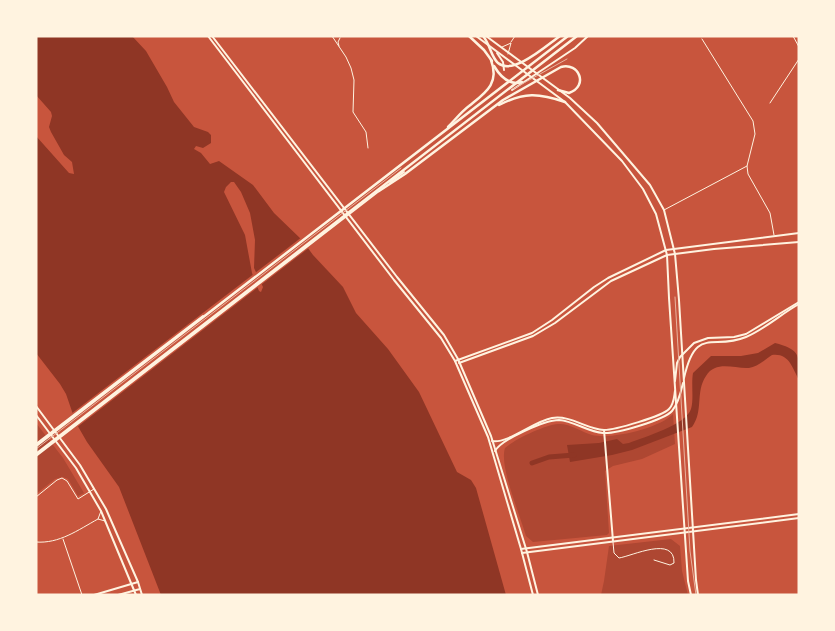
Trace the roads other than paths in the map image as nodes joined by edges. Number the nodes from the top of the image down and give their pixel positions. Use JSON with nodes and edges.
{"nodes":[{"id":1,"x":208,"y":36,"type":"edge"},
{"id":2,"x":212,"y":36,"type":"edge"},
{"id":3,"x":469,"y":36,"type":"edge"},
{"id":4,"x":476,"y":36,"type":"edge"},
{"id":5,"x":485,"y":36,"type":"edge"},
{"id":6,"x":515,"y":36,"type":"edge"},
{"id":7,"x":560,"y":36,"type":"edge"},
{"id":8,"x":568,"y":36,"type":"edge"},
{"id":9,"x":577,"y":36,"type":"edge"},
{"id":10,"x":588,"y":36,"type":"edge"},
{"id":11,"x":793,"y":36,"type":"edge"},
{"id":12,"x":332,"y":37,"type":"edge"},
{"id":13,"x":340,"y":37,"type":"edge"},
{"id":14,"x":702,"y":39,"type":"dead end"},
{"id":15,"x":511,"y":43,"type":"junction"},
{"id":16,"x":496,"y":44,"type":"junction"},
{"id":17,"x":799,"y":47,"type":"edge"},
{"id":18,"x":342,"y":51,"type":"junction"},
{"id":19,"x":496,"y":51,"type":"junction"},
{"id":20,"x":508,"y":54,"type":"junction"},
{"id":21,"x":799,"y":58,"type":"edge"},
{"id":22,"x":491,"y":60,"type":"junction"},
{"id":23,"x":504,"y":70,"type":"dead end"},
{"id":24,"x":522,"y":82,"type":"junction"},
{"id":25,"x":510,"y":89,"type":"junction"},
{"id":26,"x":558,"y":90,"type":"junction"},
{"id":27,"x":565,"y":102,"type":"junction"},
{"id":28,"x":770,"y":103,"type":"dead end"},
{"id":29,"x":487,"y":112,"type":"junction"},
{"id":30,"x":442,"y":134,"type":"junction"},
{"id":31,"x":368,"y":148,"type":"dead end"},
{"id":32,"x":747,"y":166,"type":"junction"},
{"id":33,"x":404,"y":172,"type":"junction"},
{"id":34,"x":664,"y":210,"type":"junction"},
{"id":35,"x":799,"y":233,"type":"edge"},
{"id":36,"x":774,"y":236,"type":"junction"},
{"id":37,"x":799,"y":242,"type":"edge"},
{"id":38,"x":674,"y":248,"type":"junction"},
{"id":39,"x":666,"y":250,"type":"junction"},
{"id":40,"x":675,"y":254,"type":"junction"},
{"id":41,"x":667,"y":255,"type":"junction"},
{"id":42,"x":799,"y":303,"type":"edge"},
{"id":43,"x":458,"y":359,"type":"junction"},
{"id":44,"x":455,"y":361,"type":"junction"},
{"id":45,"x":460,"y":363,"type":"junction"},
{"id":46,"x":457,"y":364,"type":"junction"},
{"id":47,"x":36,"y":406,"type":"edge"},
{"id":48,"x":36,"y":415,"type":"edge"},
{"id":49,"x":604,"y":432,"type":"junction"},
{"id":50,"x":492,"y":441,"type":"junction"},
{"id":51,"x":36,"y":445,"type":"edge"},
{"id":52,"x":495,"y":451,"type":"junction"},
{"id":53,"x":36,"y":455,"type":"edge"},
{"id":54,"x":94,"y":489,"type":"junction"},
{"id":55,"x":90,"y":492,"type":"junction"},
{"id":56,"x":36,"y":496,"type":"edge"},
{"id":57,"x":101,"y":511,"type":"junction"},
{"id":58,"x":799,"y":514,"type":"edge"},
{"id":59,"x":799,"y":518,"type":"edge"},
{"id":60,"x":98,"y":519,"type":"junction"},
{"id":61,"x":106,"y":521,"type":"junction"},
{"id":62,"x":693,"y":527,"type":"junction"},
{"id":63,"x":685,"y":528,"type":"junction"},
{"id":64,"x":693,"y":531,"type":"junction"},
{"id":65,"x":686,"y":532,"type":"junction"},
{"id":66,"x":63,"y":538,"type":"junction"},
{"id":67,"x":613,"y":538,"type":"junction"},
{"id":68,"x":613,"y":541,"type":"junction"},
{"id":69,"x":36,"y":542,"type":"edge"},
{"id":70,"x":526,"y":548,"type":"junction"},
{"id":71,"x":521,"y":549,"type":"junction"},
{"id":72,"x":527,"y":552,"type":"junction"},
{"id":73,"x":522,"y":553,"type":"junction"},
{"id":74,"x":654,"y":560,"type":"dead end"},
{"id":75,"x":138,"y":582,"type":"junction"},
{"id":76,"x":133,"y":584,"type":"junction"},
{"id":77,"x":140,"y":589,"type":"junction"},
{"id":78,"x":135,"y":590,"type":"junction"},
{"id":79,"x":82,"y":595,"type":"edge"},
{"id":80,"x":94,"y":595,"type":"edge"},
{"id":81,"x":118,"y":595,"type":"edge"},
{"id":82,"x":136,"y":595,"type":"edge"},
{"id":83,"x":142,"y":595,"type":"edge"},
{"id":84,"x":533,"y":595,"type":"edge"},
{"id":85,"x":538,"y":595,"type":"edge"},
{"id":86,"x":691,"y":595,"type":"edge"},
{"id":87,"x":698,"y":595,"type":"edge"}],
"edges":[{"from":1,"to":44,"type":"main road"},
{"from":2,"to":43,"type":"main road"},
{"from":3,"to":22,"type":"highway"},
{"from":4,"to":19,"type":"main road"},
{"from":5,"to":7,"type":"highway"},
{"from":5,"to":16,"type":"main road"},
{"from":6,"to":15,"type":"street"},
{"from":8,"to":30,"type":"highway"},
{"from":9,"to":25,"type":"highway"},
{"from":10,"to":24,"type":"main road"},
{"from":11,"to":17,"type":"street"},
{"from":12,"to":13,"type":"street"},
{"from":12,"to":18,"type":"street"},
{"from":13,"to":18,"type":"street"},
{"from":14,"to":32,"type":"street"},
{"from":15,"to":16,"type":"street"},
{"from":15,"to":20,"type":"street"},
{"from":16,"to":20,"type":"main road"},
{"from":18,"to":31,"type":"street"},
{"from":19,"to":23,"type":"main road"},
{"from":19,"to":27,"type":"main road"},
{"from":20,"to":26,"type":"main road"},
{"from":21,"to":28,"type":"street"},
{"from":22,"to":24,"type":"highway"},
{"from":22,"to":30,"type":"highway"},
{"from":24,"to":25,"type":"main road"},
{"from":25,"to":33,"type":"highway"},
{"from":26,"to":29,"type":"highway"},
{"from":26,"to":34,"type":"main road"},
{"from":27,"to":29,"type":"highway"},
{"from":27,"to":39,"type":"main road"},
{"from":29,"to":33,"type":"highway"},
{"from":30,"to":51,"type":"highway"},
{"from":32,"to":34,"type":"street"},
{"from":32,"to":36,"type":"street"},
{"from":33,"to":53,"type":"main road"},
{"from":33,"to":53,"type":"highway"},
{"from":34,"to":38,"type":"main road"},
{"from":35,"to":36,"type":"main road"},
{"from":36,"to":38,"type":"main road"},
{"from":37,"to":40,"type":"main road"},
{"from":38,"to":39,"type":"main road"},
{"from":38,"to":40,"type":"main road"},
{"from":39,"to":41,"type":"main road"},
{"from":39,"to":43,"type":"main road"},
{"from":40,"to":41,"type":"main road"},
{"from":40,"to":62,"type":"main road"},
{"from":41,"to":45,"type":"main road"},
{"from":41,"to":63,"type":"main road"},
{"from":42,"to":49,"type":"main road"},
{"from":42,"to":49,"type":"main road"},
{"from":43,"to":44,"type":"main road"},
{"from":43,"to":45,"type":"main road"},
{"from":44,"to":46,"type":"main road"},
{"from":45,"to":46,"type":"main road"},
{"from":45,"to":50,"type":"main road"},
{"from":46,"to":71,"type":"main road"},
{"from":47,"to":54,"type":"main road"},
{"from":48,"to":55,"type":"main road"},
{"from":49,"to":50,"type":"main road"},
{"from":49,"to":52,"type":"main road"},
{"from":49,"to":67,"type":"main road"},
{"from":50,"to":52,"type":"main road"},
{"from":52,"to":70,"type":"main road"},
{"from":54,"to":55,"type":"street"},
{"from":54,"to":75,"type":"main road"},
{"from":55,"to":56,"type":"street"},
{"from":55,"to":57,"type":"main road"},
{"from":57,"to":60,"type":"street"},
{"from":57,"to":61,"type":"main road"},
{"from":58,"to":62,"type":"main road"},
{"from":59,"to":64,"type":"main road"},
{"from":60,"to":61,"type":"street"},
{"from":60,"to":66,"type":"street"},
{"from":61,"to":76,"type":"main road"},
{"from":62,"to":63,"type":"main road"},
{"from":62,"to":64,"type":"main road"},
{"from":63,"to":65,"type":"main road"},
{"from":63,"to":67,"type":"main road"},
{"from":64,"to":65,"type":"main road"},
{"from":64,"to":87,"type":"main road"},
{"from":65,"to":68,"type":"main road"},
{"from":65,"to":86,"type":"main road"},
{"from":66,"to":69,"type":"street"},
{"from":66,"to":79,"type":"street"},
{"from":67,"to":68,"type":"main road"},
{"from":67,"to":70,"type":"main road"},
{"from":68,"to":72,"type":"main road"},
{"from":68,"to":74,"type":"street"},
{"from":70,"to":71,"type":"main road"},
{"from":70,"to":72,"type":"main road"},
{"from":71,"to":73,"type":"main road"},
{"from":72,"to":73,"type":"main road"},
{"from":72,"to":85,"type":"main road"},
{"from":73,"to":84,"type":"main road"},
{"from":75,"to":76,"type":"main road"},
{"from":75,"to":77,"type":"main road"},
{"from":76,"to":78,"type":"main road"},
{"from":76,"to":80,"type":"main road"},
{"from":77,"to":78,"type":"main road"},
{"from":77,"to":83,"type":"main road"},
{"from":78,"to":81,"type":"main road"},
{"from":78,"to":82,"type":"main road"}]}
